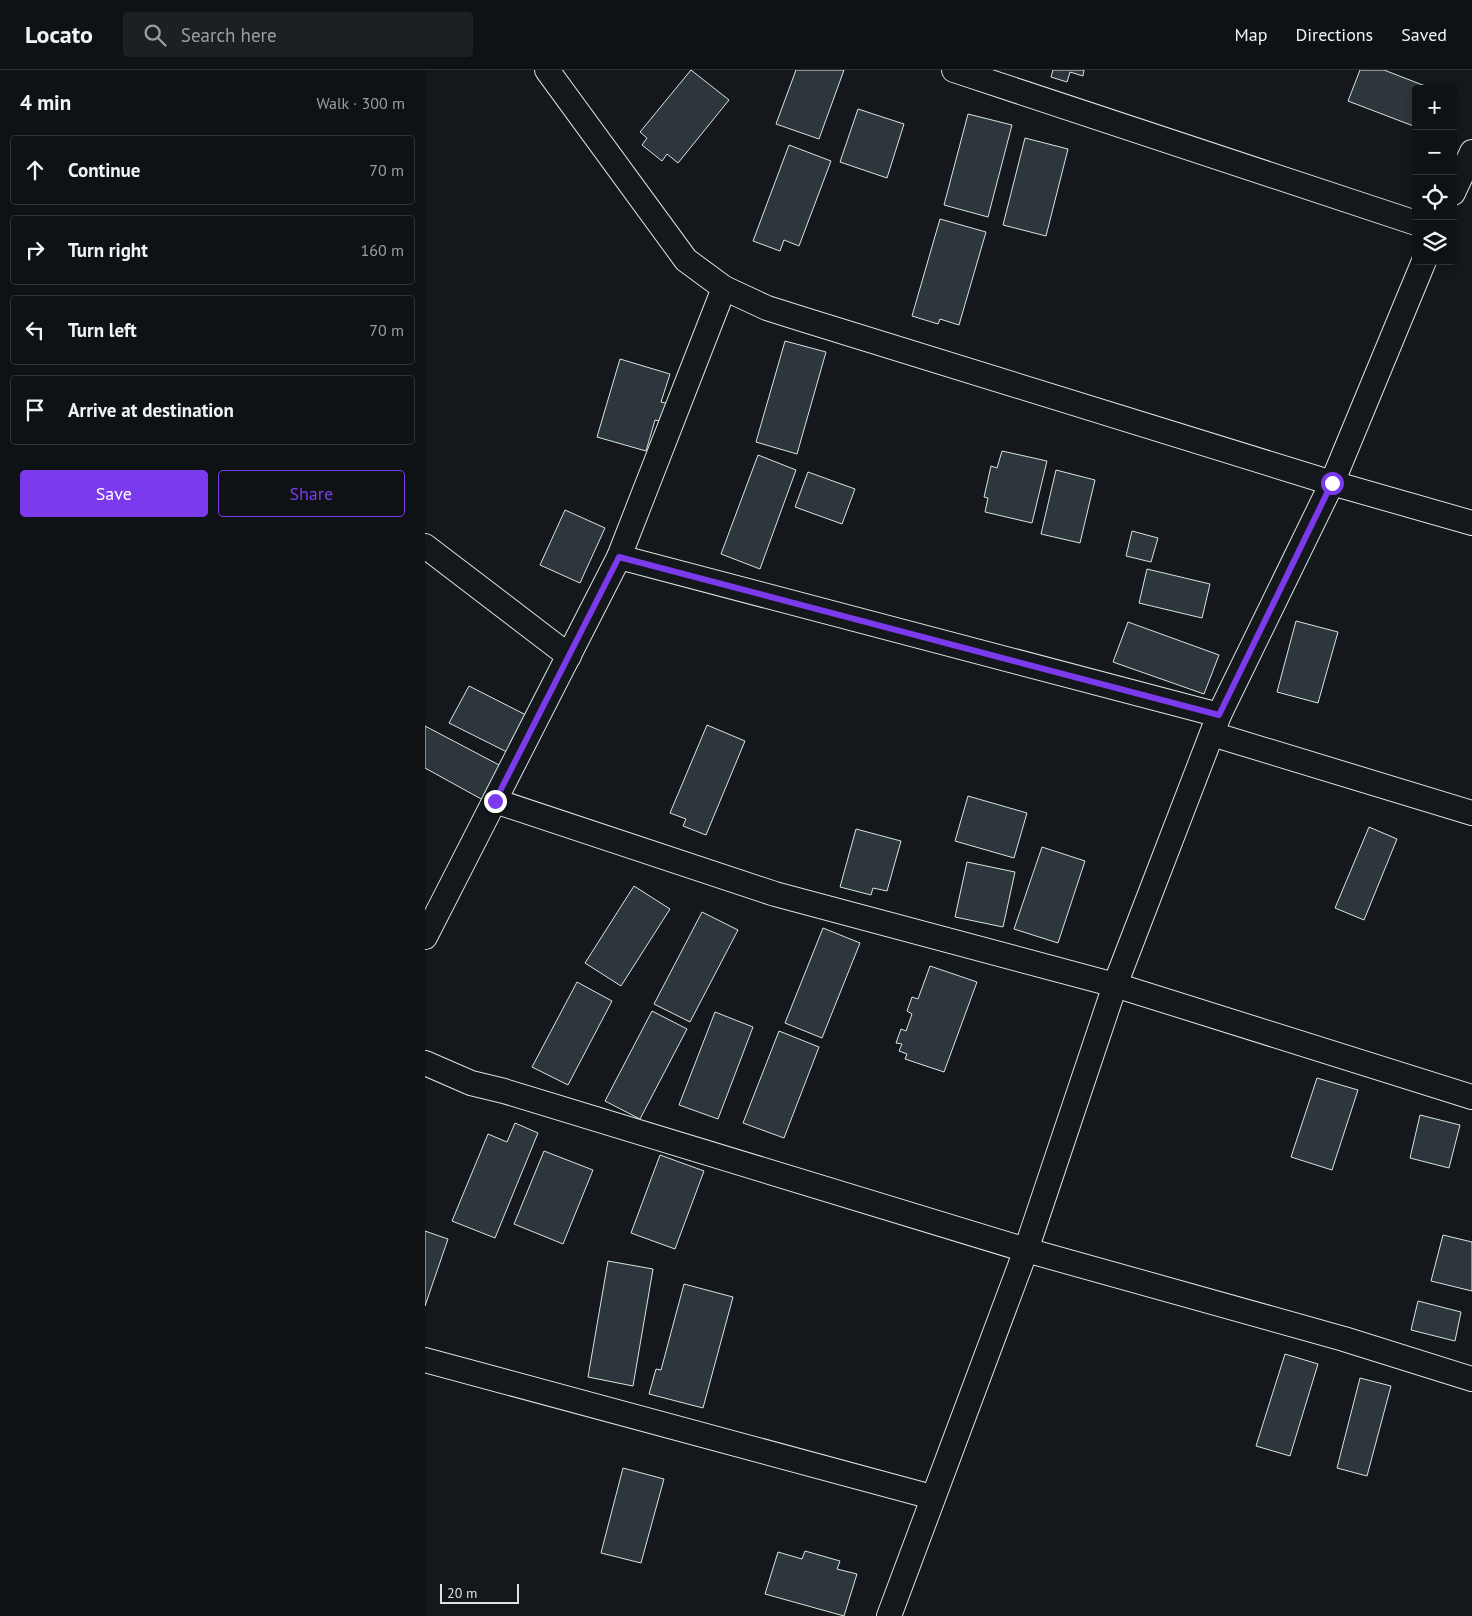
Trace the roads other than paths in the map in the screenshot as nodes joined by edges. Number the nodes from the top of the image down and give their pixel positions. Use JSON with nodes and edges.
{"nodes":[{"id":1,"x":547,"y":70,"type":"edge"},
{"id":2,"x":954,"y":70,"type":"edge"},
{"id":3,"x":1472,"y":152,"type":"edge"},
{"id":4,"x":1457,"y":184,"type":"edge"},
{"id":5,"x":1412,"y":222,"type":"edge"},
{"id":6,"x":1422,"y":265,"type":"edge"},
{"id":7,"x":724,"y":288,"type":"junction"},
{"id":8,"x":1332,"y":483,"type":"junction"},
{"id":9,"x":1472,"y":522,"type":"edge"},
{"id":10,"x":425,"y":546,"type":"edge"},
{"id":11,"x":619,"y":557,"type":"junction"},
{"id":12,"x":569,"y":656,"type":"junction"},
{"id":13,"x":1216,"y":724,"type":"junction"},
{"id":14,"x":495,"y":801,"type":"junction"},
{"id":15,"x":1472,"y":813,"type":"edge"},
{"id":16,"x":425,"y":937,"type":"edge"},
{"id":17,"x":1115,"y":985,"type":"junction"},
{"id":18,"x":425,"y":1063,"type":"edge"},
{"id":19,"x":1472,"y":1097,"type":"edge"},
{"id":20,"x":1026,"y":1250,"type":"junction"},
{"id":21,"x":425,"y":1360,"type":"edge"},
{"id":22,"x":1472,"y":1380,"type":"edge"},
{"id":23,"x":932,"y":1497,"type":"junction"},
{"id":24,"x":889,"y":1616,"type":"edge"}],
"edges":[{"from":1,"to":7,"type":"street"},
{"from":2,"to":5,"type":"street"},
{"from":3,"to":4,"type":"street"},
{"from":6,"to":8,"type":"street"},
{"from":7,"to":8,"type":"street"},
{"from":7,"to":11,"type":"street"},
{"from":8,"to":9,"type":"street"},
{"from":8,"to":13,"type":"street"},
{"from":10,"to":12,"type":"street"},
{"from":11,"to":12,"type":"street"},
{"from":11,"to":13,"type":"street"},
{"from":12,"to":14,"type":"street"},
{"from":13,"to":15,"type":"street"},
{"from":13,"to":17,"type":"street"},
{"from":14,"to":16,"type":"street"},
{"from":14,"to":17,"type":"street"},
{"from":17,"to":19,"type":"street"},
{"from":17,"to":20,"type":"street"},
{"from":18,"to":20,"type":"street"},
{"from":20,"to":22,"type":"street"},
{"from":20,"to":23,"type":"street"},
{"from":21,"to":23,"type":"street"},
{"from":23,"to":24,"type":"street"}]}
